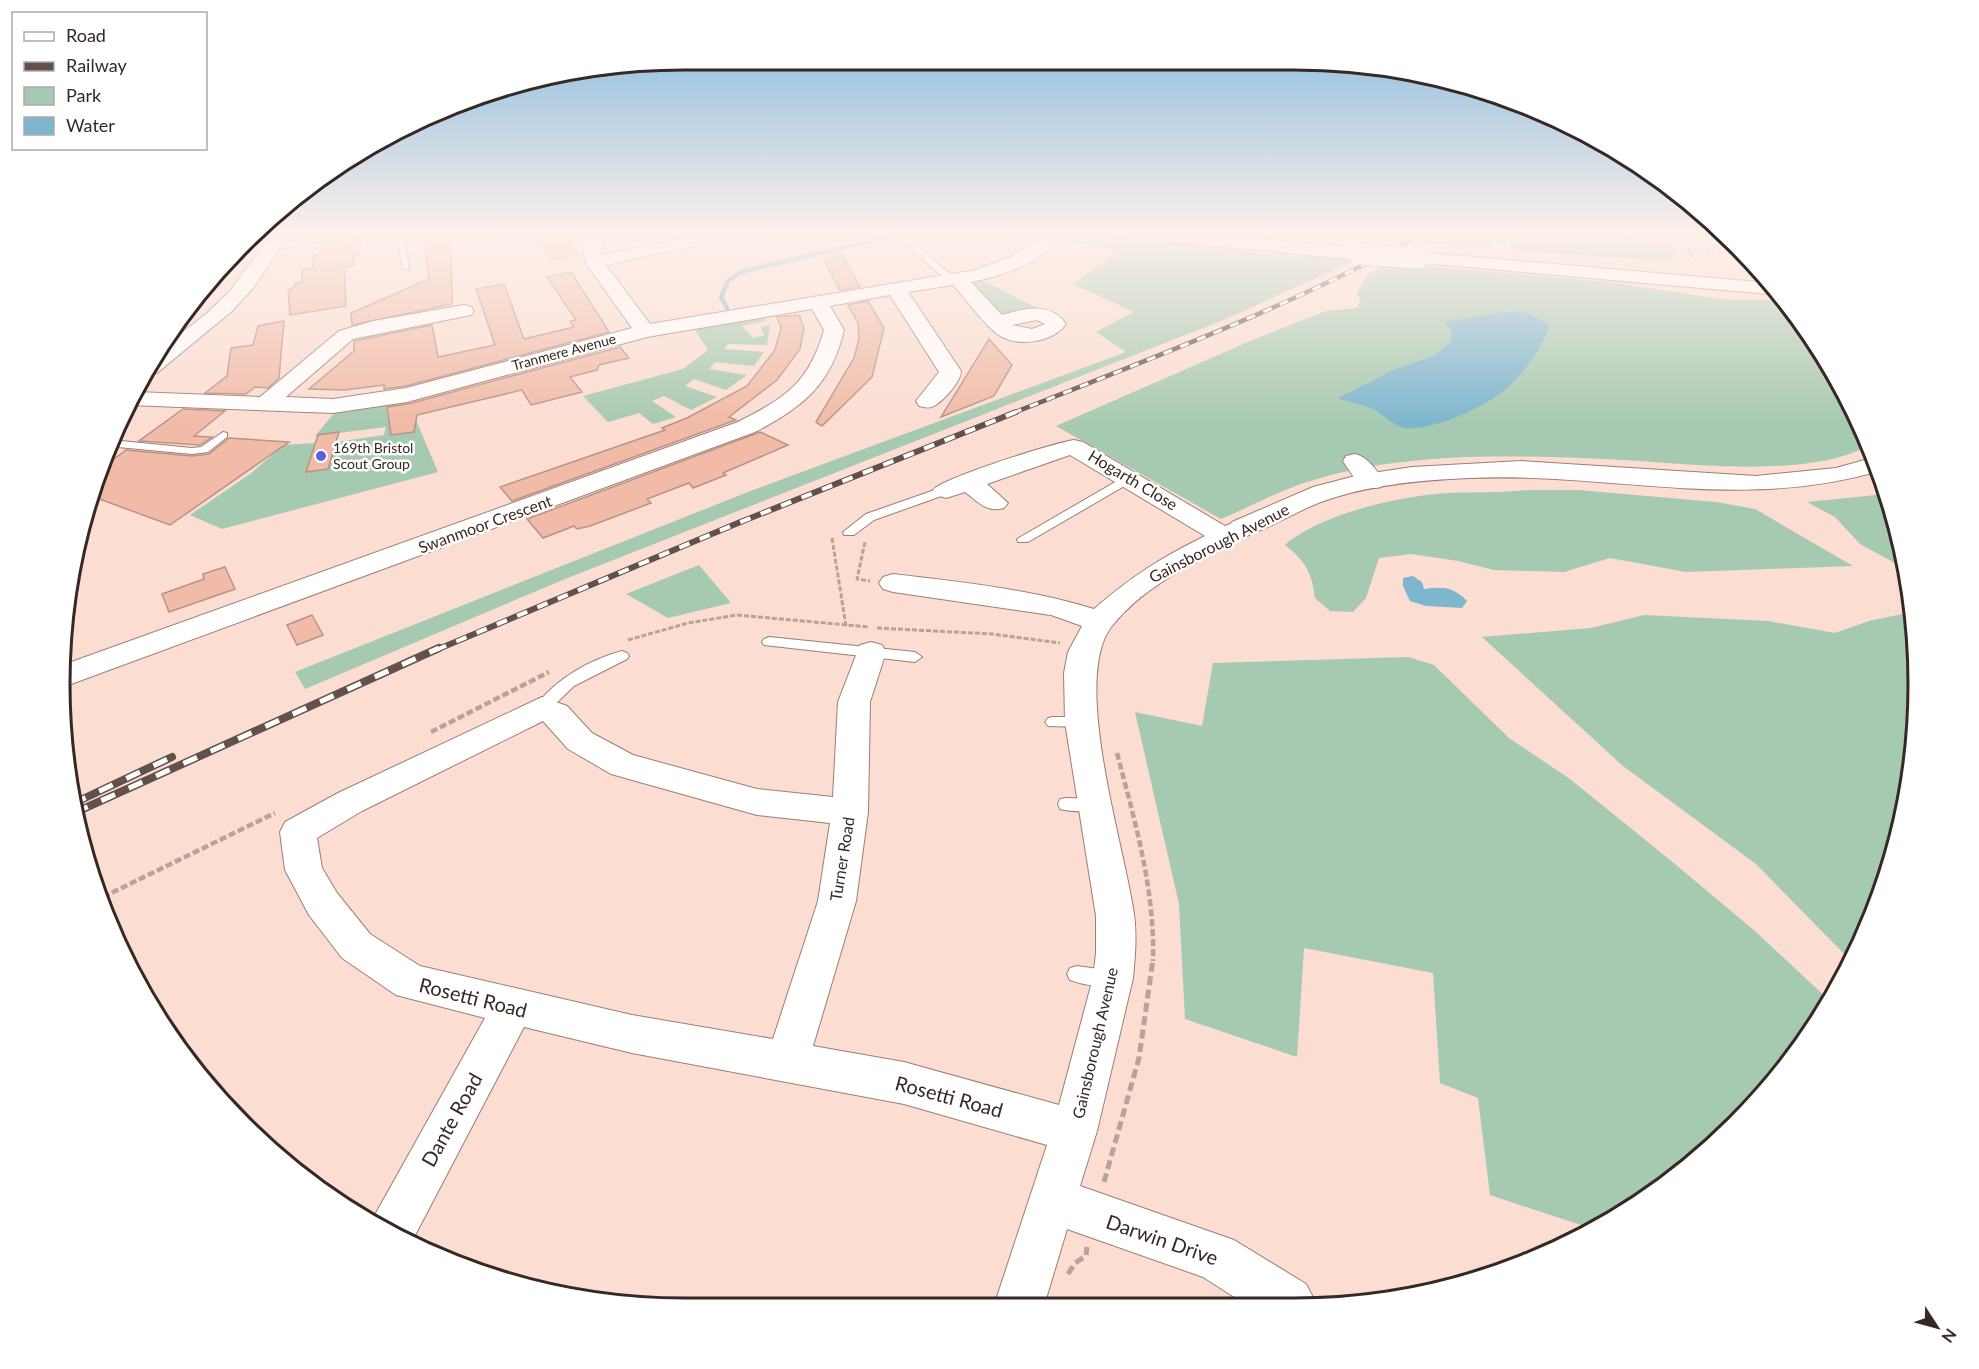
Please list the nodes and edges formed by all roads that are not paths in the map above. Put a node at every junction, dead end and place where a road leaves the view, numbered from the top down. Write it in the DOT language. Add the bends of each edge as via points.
graph roads {
  1 [pos="234,297"];
  2 [pos="620,297"];
  3 [pos="842,297"];
  4 [pos="901,297"];
  5 [pos="972,297"];
  6 [pos="818,301"];
  7 [pos="464,311"];
  8 [pos="998,323"];
  9 [pos="645,331"];
  10 [pos="167,355"];
  11 [pos="141,399"];
  12 [pos="927,401"];
  13 [pos="266,404"];
  14 [pos="223,435"];
  15 [pos="120,444"];
  16 [pos="1355,461"];
  17 [pos="1868,466"];
  18 [pos="1129,478"];
  19 [pos="1372,482"];
  20 [pos="957,486"];
  21 [pos="995,503"];
  22 [pos="849,532"];
  23 [pos="1233,533"];
  24 [pos="1023,539"];
  25 [pos="893,583"];
  26 [pos="1099,621"];
  27 [pos="769,642"];
  28 [pos="872,652"];
  29 [pos="622,656"];
  30 [pos="915,657"];
  31 [pos="70,674"];
  32 [pos="542,708"];
  33 [pos="850,812"];
  34 [pos="513,1008"];
  35 [pos="787,1062"];
  36 [pos="1074,1131"];
  37 [pos="1073,1208"];
  38 [pos="395,1225"];
  39 [pos="1024,1298"];
  40 [pos="1282,1298"];
  1 -- 10 [label="street" via="204,327"];
  2 -- 9 [label="street"];
  3 -- 6 [label="street, Tranmere Avenue"];
  4 -- 12 [label="street" via="950,372 950,377"];
  5 -- 8 [label="street"];
  6 -- 9 [label="street, Tranmere Avenue"];
  6 -- 31 [label="street, Swanmoor Crescent" via="834,330 827,358 807,387 761,420 689,450"];
  7 -- 13 [label="street" via="373,327 346,336"];
  9 -- 13 [label="street, Tranmere Avenue" via="407,395 331,409"];
  11 -- 13 [label="street, Tranmere Avenue"];
  14 -- 15 [label="lane" via="204,450 192,452"];
  16 -- 19 [label="street"];
  17 -- 19 [label="main road, Gainsborough Avenue" via="1837,474 1750,483 1514,469"];
  18 -- 20 [label="street, Hogarth Close" via="1074,447"];
  18 -- 23 [label="street, Hogarth Close"];
  18 -- 24 [label="lane"];
  19 -- 23 [label="main road, Gainsborough Avenue" via="1334,489"];
  20 -- 21 [label="street"];
  20 -- 22 [label="lane" via="870,517"];
  23 -- 26 [label="street, Gainsborough Avenue" via="1158,572"];
  25 -- 26 [label="street" via="1055,607"];
  26 -- 36 [label="street, Gainsborough Avenue" via="1083,652 1067,722 1081,804 1115,916 1116,953 1095,976"];
  27 -- 28 [label="lane"];
  28 -- 30 [label="lane"];
  28 -- 33 [label="street, Turner Road" via="854,702"];
  29 -- 32 [label="lane" via="578,674 550,696"];
  32 -- 33 [label="street" via="556,714 580,741 623,765 757,802"];
  32 -- 34 [label="street, Rosetti Road" via="350,802 298,832 304,870 323,904 357,946 410,982"];
  33 -- 35 [label="street, Turner Road" via="837,902"];
  34 -- 35 [label="street, Rosetti Road"];
  34 -- 38 [label="street, Dante Road"];
  35 -- 36 [label="street, Rosetti Road" via="904,1083"];
  36 -- 37 [label="street, Gainsborough Avenue"];
  37 -- 39 [label="street, Gainsborough Avenue"];
  37 -- 40 [label="street, Darwin Drive" via="1217,1257"];
}
